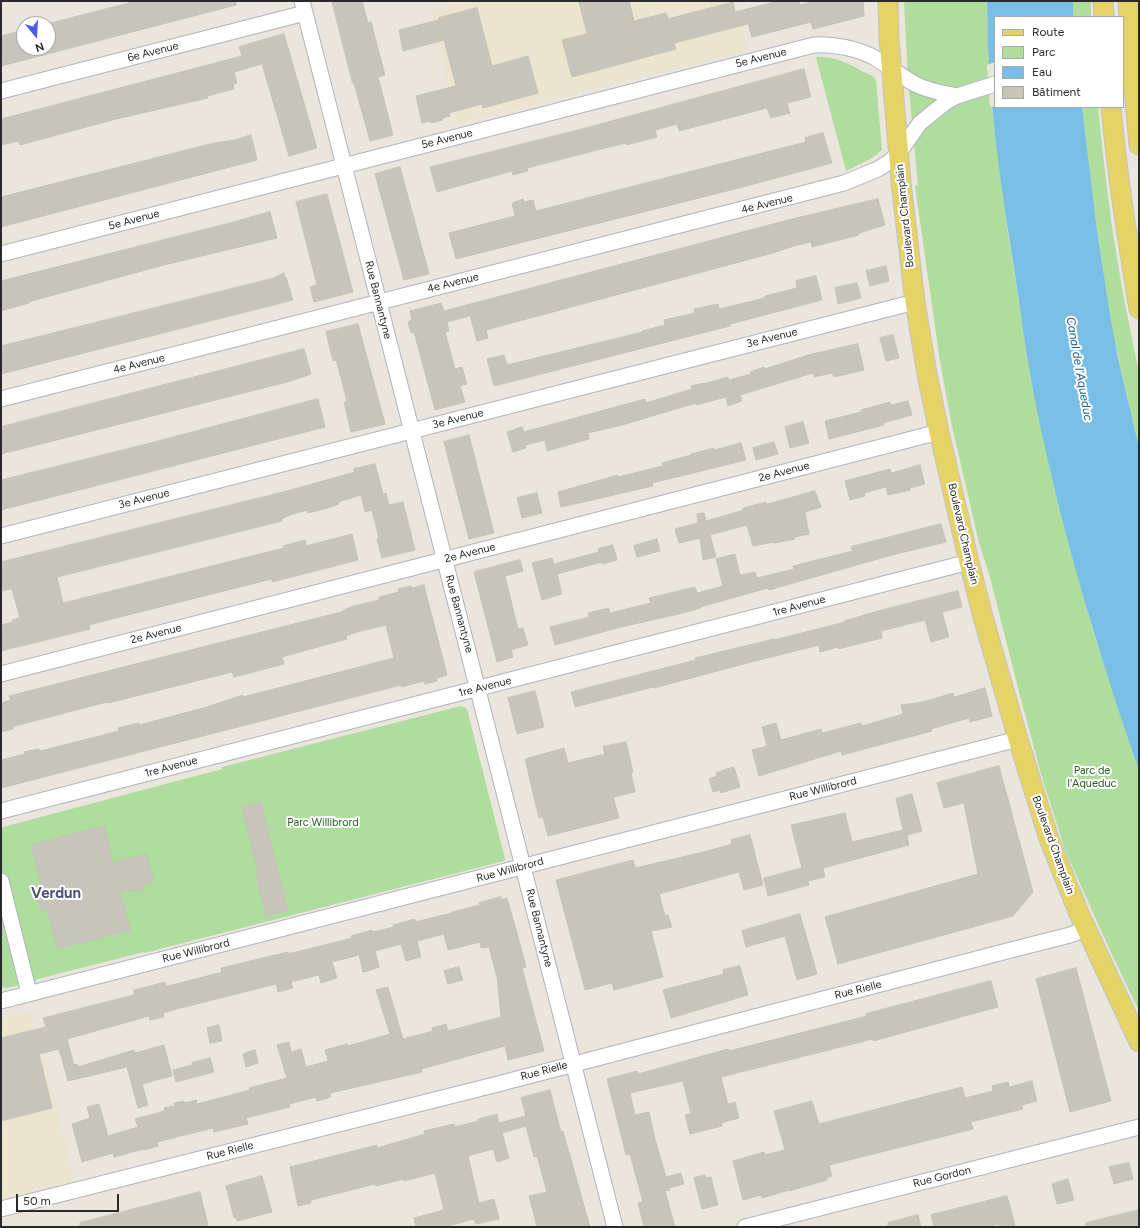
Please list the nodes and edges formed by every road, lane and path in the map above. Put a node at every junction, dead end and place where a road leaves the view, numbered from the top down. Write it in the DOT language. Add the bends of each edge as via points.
graph roads {
  1 [pos="888,1"];
  2 [pos="1103,1"];
  3 [pos="1128,1"];
  4 [pos="304,7"];
  5 [pos="1104,16"];
  6 [pos="1131,43"];
  7 [pos="891,68"];
  8 [pos="989,86"];
  9 [pos="1,91"];
  10 [pos="957,96"];
  11 [pos="1111,108"];
  12 [pos="1139,145"];
  13 [pos="898,154"];
  14 [pos="344,165"];
  15 [pos="1,254"];
  16 [pos="379,302"];
  17 [pos="915,302"];
  18 [pos="1139,309"];
  19 [pos="1,399"];
  20 [pos="412,430"];
  21 [pos="939,432"];
  22 [pos="1,536"];
  23 [pos="444,560"];
  24 [pos="969,562"];
  25 [pos="1,674"];
  26 [pos="478,689"];
  27 [pos="1018,739"];
  28 [pos="1,811"];
  29 [pos="524,867"];
  30 [pos="1,880"];
  31 [pos="1086,929"];
  32 [pos="29,993"];
  33 [pos="1,1001"];
  34 [pos="1139,1042"];
  35 [pos="573,1064"];
  36 [pos="1139,1127"];
  37 [pos="1,1210"];
  38 [pos="615,1227"];
  39 [pos="745,1227"];
  1 -- 7 [label="main road, Boulevard Champlain"];
  2 -- 5 [label="main road"];
  3 -- 6 [label="main road"];
  4 -- 9 [label="street, 6e Avenue"];
  4 -- 14 [label="street, Rue Bannantyne"];
  6 -- 12 [label="main road"];
  7 -- 10 [label="street, 5e Avenue" via="916,85"];
  7 -- 13 [label="main road, Boulevard Champlain"];
  7 -- 14 [label="street, 5e Avenue" via="856,50 814,45"];
  8 -- 10 [label="street"];
  10 -- 13 [label="street, 4e Avenue" via="920,123"];
  11 -- 18 [label="main road" via="1124,225"];
  13 -- 16 [label="street, 4e Avenue" via="878,168 821,190"];
  13 -- 17 [label="main road, Boulevard Champlain"];
  14 -- 15 [label="street, 5e Avenue"];
  14 -- 16 [label="street, Rue Bannantyne"];
  16 -- 19 [label="street, 4e Avenue"];
  16 -- 20 [label="street, Rue Bannantyne"];
  17 -- 20 [label="street, 3e Avenue"];
  17 -- 21 [label="main road, Boulevard Champlain"];
  20 -- 22 [label="street, 3e Avenue"];
  20 -- 23 [label="street, Rue Bannantyne"];
  21 -- 23 [label="street, 2e Avenue"];
  21 -- 24 [label="main road, Boulevard Champlain"];
  23 -- 25 [label="street, 2e Avenue"];
  23 -- 26 [label="street, Rue Bannantyne"];
  24 -- 26 [label="street, 1re Avenue"];
  24 -- 27 [label="main road, Boulevard Champlain"];
  26 -- 28 [label="street, 1re Avenue"];
  26 -- 29 [label="street, Rue Bannantyne"];
  27 -- 29 [label="street, Rue Willibrord"];
  27 -- 31 [label="main road, Boulevard Champlain" via="1054,853"];
  29 -- 32 [label="street, Rue Willibrord"];
  29 -- 35 [label="street, Rue Bannantyne"];
  30 -- 32 [label="street"];
  31 -- 34 [label="main road, Boulevard Champlain"];
  31 -- 35 [label="street, Rue Rielle"];
  32 -- 33 [label="street, Rue Willibrord"];
  35 -- 37 [label="street, Rue Rielle"];
  35 -- 38 [label="street, Rue Bannantyne"];
  36 -- 39 [label="street, Rue Gordon"];
}
